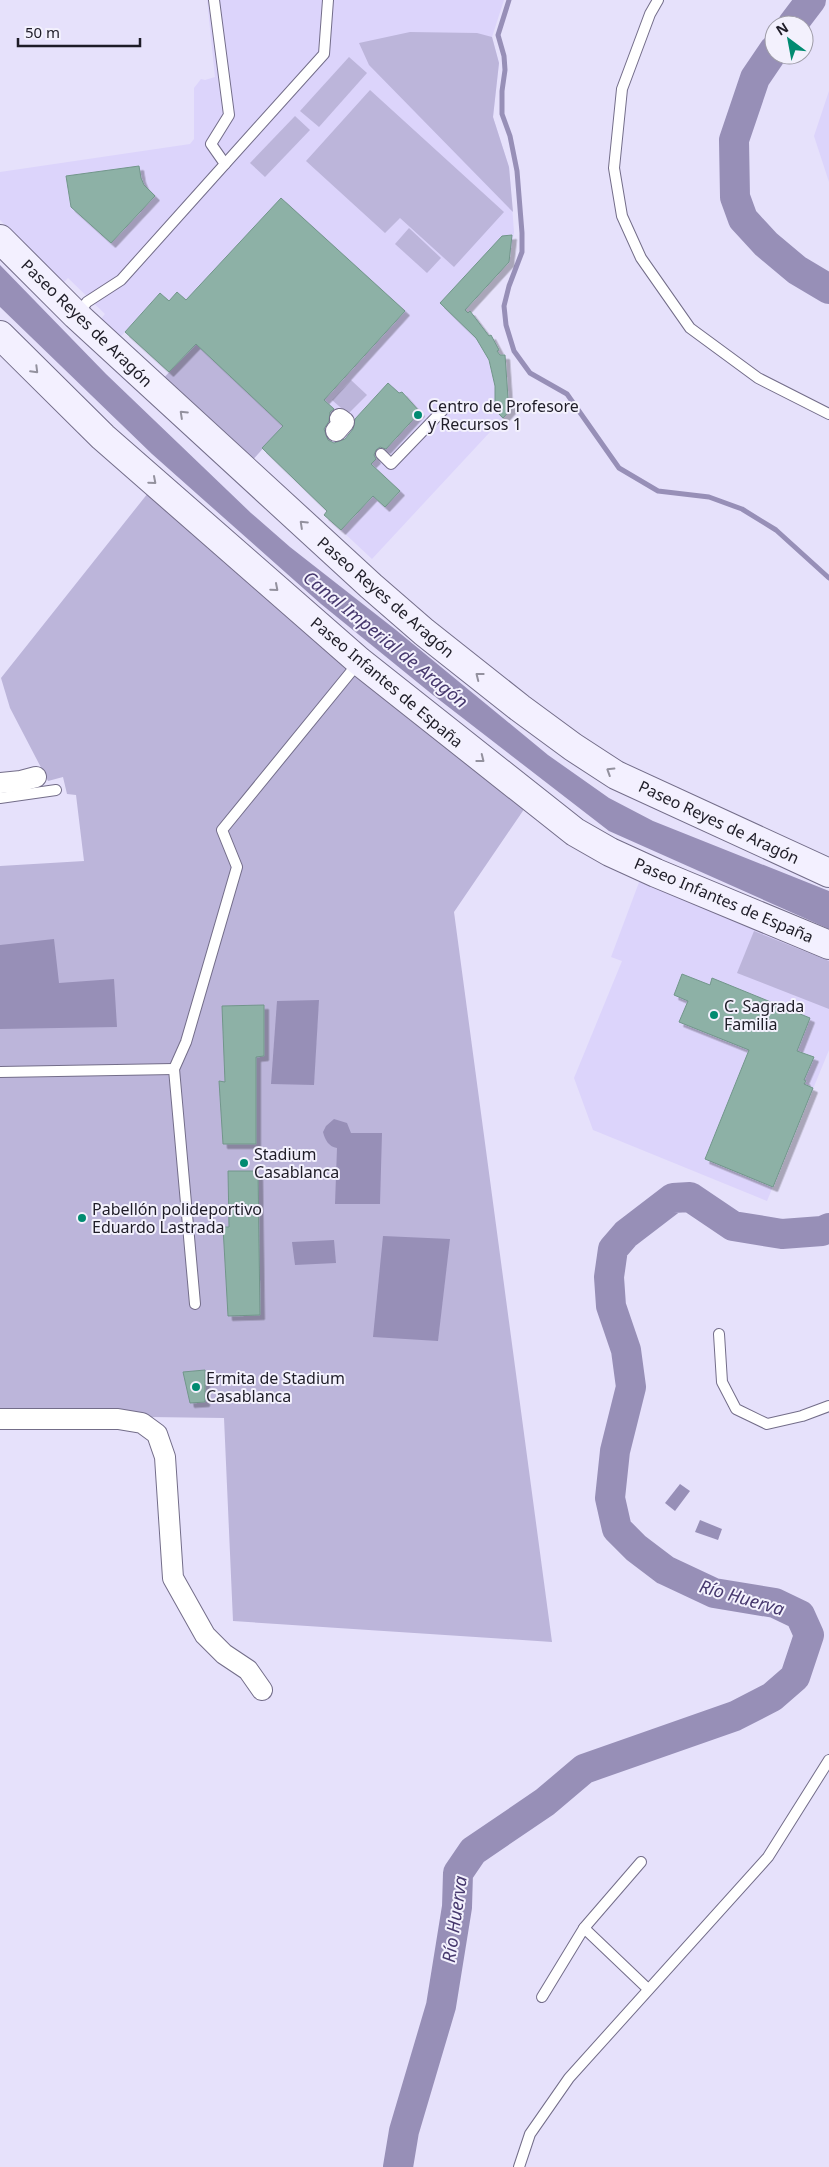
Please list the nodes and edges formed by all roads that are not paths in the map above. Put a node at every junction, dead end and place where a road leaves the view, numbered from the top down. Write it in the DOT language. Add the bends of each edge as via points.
graph roads {
  1 [pos="214,0"];
  2 [pos="328,0"];
  3 [pos="658,0"];
  4 [pos="225,164"];
  5 [pos="0,239"];
  6 [pos="76,316"];
  7 [pos="0,335"];
  8 [pos="443,410"];
  9 [pos="829,414"];
  10 [pos="380,454"];
  11 [pos="359,661"];
  12 [pos="36,777"];
  13 [pos="0,783"];
  14 [pos="56,790"];
  15 [pos="0,798"];
  16 [pos="829,873"];
  17 [pos="829,945"];
  18 [pos="174,1069"];
  19 [pos="0,1072"];
  20 [pos="196,1304"];
  21 [pos="719,1334"];
  22 [pos="829,1406"];
  23 [pos="0,1418"];
  24 [pos="262,1690"];
  25 [pos="829,1760"];
  26 [pos="641,1862"];
  27 [pos="584,1928"];
  28 [pos="648,1989"];
  29 [pos="542,1997"];
  30 [pos="519,2167"];
  1 -- 4 [label="lane" via="228,115 211,144"];
  2 -- 4 [label="lane" via="324,54"];
  3 -- 9 [label="lane" via="622,89 614,168 622,216 641,258 690,328 758,378"];
  4 -- 6 [label="lane" via="122,280 87,302"];
  5 -- 6 [label="street, Paseo Reyes de Aragón"];
  16 -- 6 [label="street, Paseo Reyes de Aragón, one-way" via="616,775 565,742 424,632 371,586"];
  7 -- 11 [label="street, Paseo Infantes de España, one-way" via="103,436"];
  8 -- 10 [label="lane" via="391,464"];
  11 -- 17 [label="street, Paseo Infantes de España, one-way" via="589,841 656,873"];
  11 -- 18 [label="lane" via="222,830 237,867 186,1042"];
  12 -- 13 [label="street"];
  14 -- 15 [label="lane"];
  18 -- 19 [label="lane"];
  18 -- 20 [label="lane"];
  21 -- 22 [label="lane" via="722,1382 736,1409 767,1424"];
  23 -- 24 [label="street" via="118,1419 142,1423 156,1434 165,1457 173,1578 205,1635 224,1654 248,1670"];
  25 -- 28 [label="lane" via="768,1857"];
  26 -- 27 [label="lane"];
  27 -- 28 [label="lane"];
  27 -- 29 [label="lane"];
  28 -- 30 [label="lane" via="569,2078 530,2134"];
}
